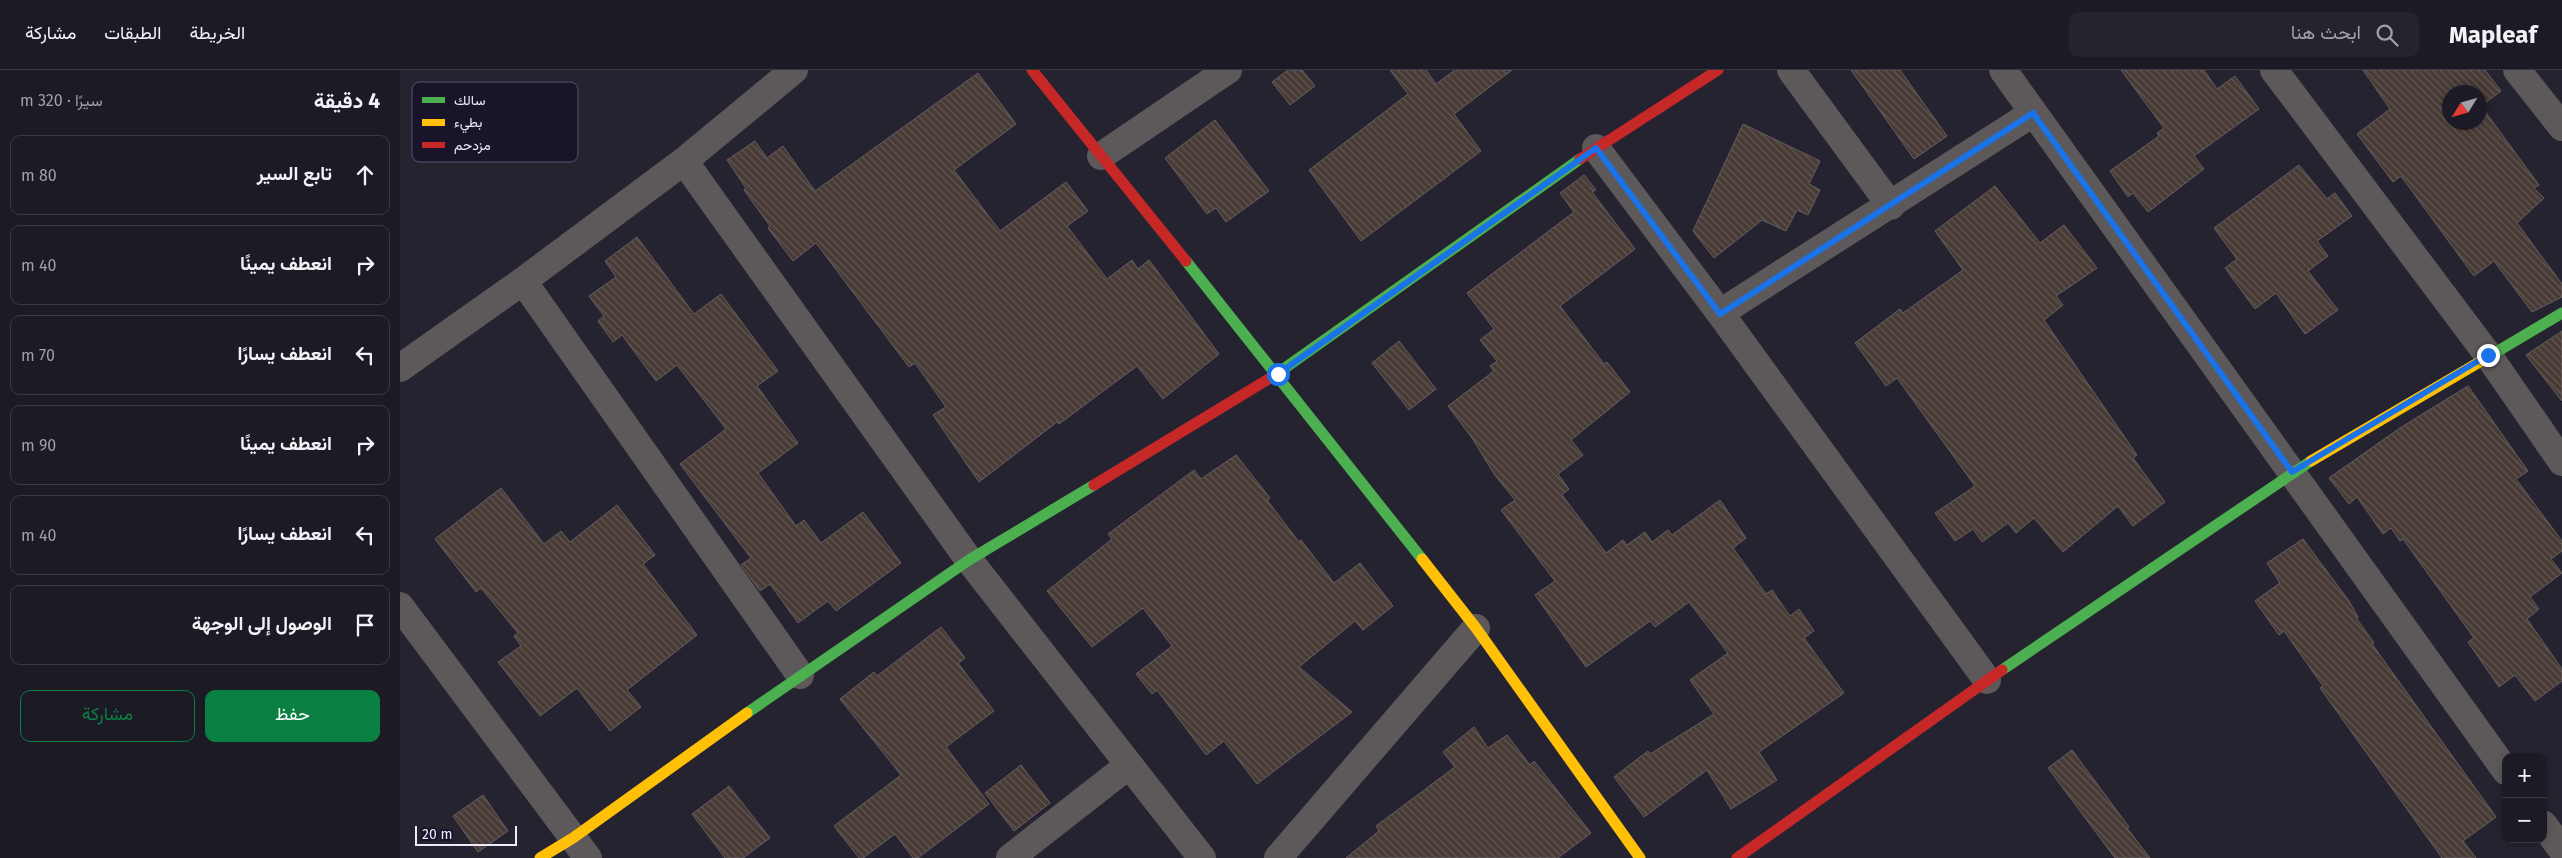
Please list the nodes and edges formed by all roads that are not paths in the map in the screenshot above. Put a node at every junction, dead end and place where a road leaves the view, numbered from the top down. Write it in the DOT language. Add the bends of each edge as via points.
graph roads {
  1 [pos="794,70"];
  2 [pos="1032,70"];
  3 [pos="1228,70"];
  4 [pos="1718,70"];
  5 [pos="1791,70"];
  6 [pos="2002,70"];
  7 [pos="2274,70"];
  8 [pos="2517,70"];
  9 [pos="2033,113"];
  10 [pos="2562,127"];
  11 [pos="1596,148"];
  12 [pos="1101,156"];
  13 [pos="684,161"];
  14 [pos="1891,206"];
  15 [pos="524,281"];
  16 [pos="2562,313"];
  17 [pos="1720,314"];
  18 [pos="2488,355"];
  19 [pos="400,368"];
  20 [pos="1278,374"];
  21 [pos="2562,462"];
  22 [pos="2292,472"];
  23 [pos="969,560"];
  24 [pos="400,606"];
  25 [pos="1476,628"];
  26 [pos="800,675"];
  27 [pos="1987,680"];
  28 [pos="1129,765"];
  29 [pos="2502,765"];
  30 [pos="2547,829"];
  31 [pos="580,848"];
  32 [pos="2562,850"];
  33 [pos="540,858"];
  34 [pos="1010,858"];
  35 [pos="1202,858"];
  36 [pos="1278,858"];
  37 [pos="1640,858"];
  38 [pos="1737,858"];
  1 -- 13 [label="street"];
  2 -- 12 [label="street"];
  3 -- 12 [label="street"];
  4 -- 11 [label="street"];
  5 -- 14 [label="street"];
  6 -- 9 [label="street"];
  7 -- 18 [label="street"];
  8 -- 10 [label="street"];
  9 -- 14 [label="street"];
  9 -- 22 [label="street"];
  11 -- 17 [label="street"];
  11 -- 20 [label="street"];
  12 -- 20 [label="street"];
  13 -- 15 [label="street"];
  13 -- 23 [label="street"];
  14 -- 17 [label="street"];
  15 -- 19 [label="street"];
  15 -- 26 [label="street"];
  16 -- 18 [label="street"];
  17 -- 27 [label="street"];
  18 -- 21 [label="street"];
  18 -- 22 [label="street"];
  20 -- 23 [label="street"];
  20 -- 25 [label="street"];
  22 -- 27 [label="street"];
  22 -- 29 [label="street"];
  23 -- 26 [label="street"];
  23 -- 28 [label="street"];
  24 -- 31 [label="street"];
  25 -- 36 [label="street"];
  25 -- 37 [label="street"];
  26 -- 31 [label="street"];
  27 -- 38 [label="street"];
  28 -- 34 [label="street"];
  28 -- 35 [label="street"];
  30 -- 32 [label="street"];
  31 -- 33 [label="street"];
}
